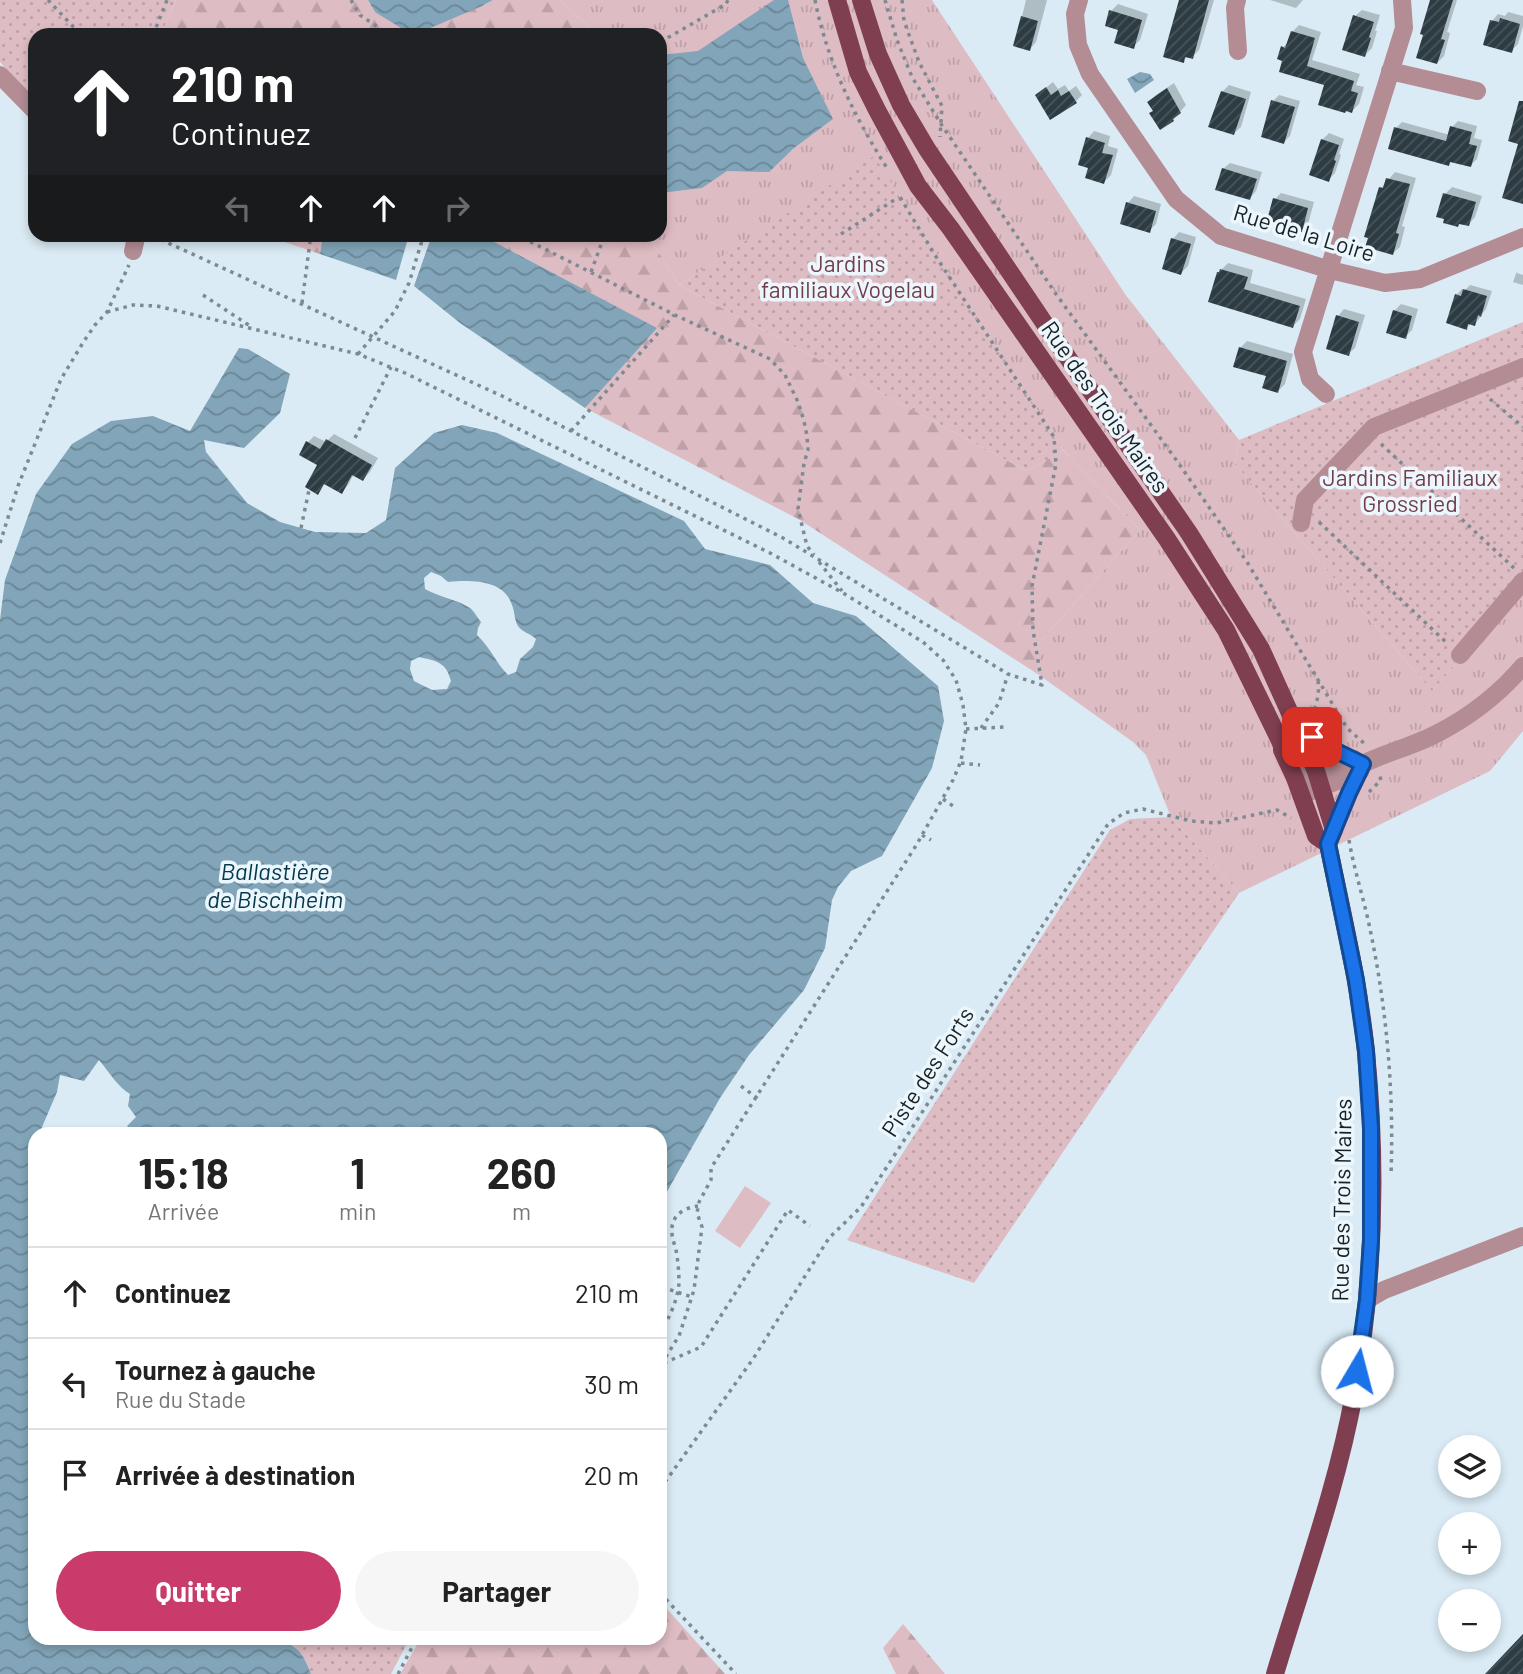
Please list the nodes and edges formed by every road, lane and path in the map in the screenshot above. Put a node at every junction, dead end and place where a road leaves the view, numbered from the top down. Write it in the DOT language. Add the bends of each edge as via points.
graph roads {
  1 [pos="48,0"];
  2 [pos="167,0"];
  3 [pos="351,0"];
  4 [pos="727,0"];
  5 [pos="837,0"];
  6 [pos="860,0"];
  7 [pos="886,0"];
  8 [pos="902,0"];
  9 [pos="1079,0"];
  10 [pos="1237,0"];
  11 [pos="1402,0"];
  12 [pos="74,28"];
  13 [pos="156,28"];
  14 [pos="379,28"];
  15 [pos="667,37"];
  16 [pos="1238,51"];
  17 [pos="1390,71"];
  18 [pos="0,75"];
  19 [pos="1477,91"];
  20 [pos="28,104"];
  21 [pos="941,124"];
  22 [pos="940,141"];
  23 [pos="841,234"];
  24 [pos="1523,237"];
  25 [pos="168,242"];
  26 [pos="310,242"];
  27 [pos="422,242"];
  28 [pos="531,242"];
  29 [pos="603,242"];
  30 [pos="135,243"];
  31 [pos="1330,270"];
  32 [pos="591,272"];
  33 [pos="202,295"];
  34 [pos="302,303"];
  35 [pos="107,312"];
  36 [pos="675,315"];
  37 [pos="254,329"];
  38 [pos="373,336"];
  39 [pos="358,354"];
  40 [pos="391,367"];
  41 [pos="1523,367"];
  42 [pos="1482,383"];
  43 [pos="1326,394"];
  44 [pos="1523,427"];
  45 [pos="571,431"];
  46 [pos="1369,433"];
  47 [pos="355,438"];
  48 [pos="309,490"];
  49 [pos="1303,515"];
  50 [pos="302,528"];
  51 [pos="0,544"];
  52 [pos="816,558"];
  53 [pos="1523,579"];
  54 [pos="843,593"];
  55 [pos="1460,656"];
  56 [pos="1523,666"];
  57 [pos="1009,674"];
  58 [pos="1318,679"];
  59 [pos="1304,725"];
  60 [pos="1005,727"];
  61 [pos="981,728"];
  62 [pos="966,729"];
  63 [pos="1369,746"];
  64 [pos="960,763"];
  65 [pos="980,765"];
  66 [pos="1359,765"];
  67 [pos="1319,779"];
  68 [pos="1298,787"];
  69 [pos="942,799"];
  70 [pos="953,806"];
  71 [pos="1291,818"];
  72 [pos="922,835"];
  73 [pos="1331,837"];
  74 [pos="931,840"];
  75 [pos="898,874"];
  76 [pos="906,878"];
  77 [pos="874,911"];
  78 [pos="881,916"];
  79 [pos="851,948"];
  80 [pos="857,953"];
  81 [pos="828,984"];
  82 [pos="834,989"];
  83 [pos="805,1020"];
  84 [pos="810,1024"];
  85 [pos="740,1086"];
  86 [pos="758,1099"];
  87 [pos="698,1206"];
  88 [pos="810,1226"];
  89 [pos="1523,1236"];
  90 [pos="667,1289"];
  91 [pos="677,1292"];
  92 [pos="692,1297"];
  93 [pos="1367,1300"];
  94 [pos="667,1319"];
  95 [pos="667,1355"];
  96 [pos="667,1362"];
  97 [pos="667,1479"];
  98 [pos="667,1600"];
  99 [pos="412,1645"];
  100 [pos="398,1674"];
  101 [pos="736,1674"];
  102 [pos="1275,1674"];
  1 -- 12 [label="path"];
  2 -- 13 [label="path"];
  3 -- 14 [label="path" via="360,15"];
  4 -- 15 [label="path"];
  5 -- 68 [label="main road, Rue des Trois Maires" via="859,72 916,183 1159,527 1226,630"];
  6 -- 59 [label="main road, Rue des Trois Maires" via="878,54 927,149 1189,533"];
  7 -- 21 [label="path" via="912,77"];
  8 -- 21 [label="path" via="915,52 942,106"];
  9 -- 31 [label="street, Rue de la Loire" via="1075,14 1078,45 1090,74 1176,199 1221,236"];
  10 -- 16 [label="street"];
  11 -- 17 [label="street" via="1404,28"];
  17 -- 19 [label="street"];
  17 -- 31 [label="street"];
  18 -- 20 [label="street"];
  21 -- 22 [label="path"];
  21 -- 58 [label="path" via="1247,562"];
  23 -- 57 [label="path" via="902,196 933,252 1054,437 1056,464 1032,586 1033,631 1042,685"];
  24 -- 31 [label="street, Rue de la Loire" via="1420,279 1385,283"];
  25 -- 34 [label="path"];
  26 -- 34 [label="path"];
  27 -- 38 [label="path" via="395,311"];
  28 -- 32 [label="path"];
  29 -- 32 [label="path"];
  30 -- 35 [label="path"];
  31 -- 43 [label="street" via="1303,352 1310,379"];
  32 -- 36 [label="path"];
  33 -- 37 [label="path"];
  34 -- 38 [label="path"];
  35 -- 37 [label="path" via="133,305 157,306"];
  35 -- 51 [label="path" via="61,379"];
  36 -- 45 [label="path"];
  36 -- 52 [label="path" via="769,359 785,375 807,436 798,509 807,546"];
  37 -- 39 [label="path"];
  38 -- 39 [label="path"];
  38 -- 45 [label="path"];
  39 -- 40 [label="path"];
  40 -- 47 [label="path"];
  40 -- 54 [label="path"];
  41 -- 42 [label="street"];
  42 -- 44 [label="path" via="1491,399"];
  42 -- 46 [label="street"];
  45 -- 52 [label="path"];
  46 -- 49 [label="street" via="1305,500"];
  46 -- 53 [label="path"];
  48 -- 50 [label="path"];
  49 -- 55 [label="path"];
  52 -- 54 [label="path"];
  52 -- 57 [label="path"];
  53 -- 55 [label="street"];
  54 -- 62 [label="path" via="923,642 943,660 956,680"];
  56 -- 66 [label="street" via="1479,707 1438,733"];
  57 -- 61 [label="path" via="999,703"];
  58 -- 59 [label="path" via="1317,705"];
  58 -- 63 [label="path" via="1347,728"];
  59 -- 66 [label="street" via="1328,747"];
  59 -- 67 [label="main road, Rue des Trois Maires"];
  60 -- 61 [label="path"];
  61 -- 62 [label="path"];
  62 -- 64 [label="path"];
  64 -- 65 [label="path"];
  64 -- 69 [label="path"];
  66 -- 67 [label="street"];
  66 -- 73 [label="street"];
  67 -- 68 [label="street"];
  67 -- 73 [label="main road, Rue des Trois Maires"];
  68 -- 73 [label="main road, Rue des Trois Maires" via="1316,836"];
  69 -- 70 [label="path"];
  69 -- 72 [label="path"];
  71 -- 97 [label="path, Piste des Forts" via="1277,810 1216,823 1143,809 1124,813 1108,824 861,1208 829,1238 753,1359"];
  72 -- 74 [label="path"];
  72 -- 75 [label="path"];
  73 -- 93 [label="main road, Rue des Trois Maires" via="1366,1051 1371,1129"];
  75 -- 76 [label="path"];
  75 -- 77 [label="path"];
  77 -- 78 [label="path"];
  77 -- 79 [label="path"];
  79 -- 80 [label="path"];
  79 -- 81 [label="path"];
  81 -- 82 [label="path"];
  81 -- 83 [label="path"];
  83 -- 84 [label="path"];
  83 -- 86 [label="path"];
  85 -- 86 [label="path"];
  86 -- 87 [label="path" via="711,1168 711,1180"];
  87 -- 91 [label="path" via="678,1213 671,1233 679,1268"];
  87 -- 92 [label="path" via="702,1227"];
  88 -- 96 [label="path" via="788,1210 701,1347"];
  89 -- 93 [label="street"];
  90 -- 91 [label="path"];
  91 -- 92 [label="path"];
  91 -- 94 [label="path"];
  92 -- 95 [label="path"];
  93 -- 102 [label="main road, Rue des Trois Maires" via="1340,1457"];
  98 -- 101 [label="path"];
  99 -- 100 [label="path"];
}
